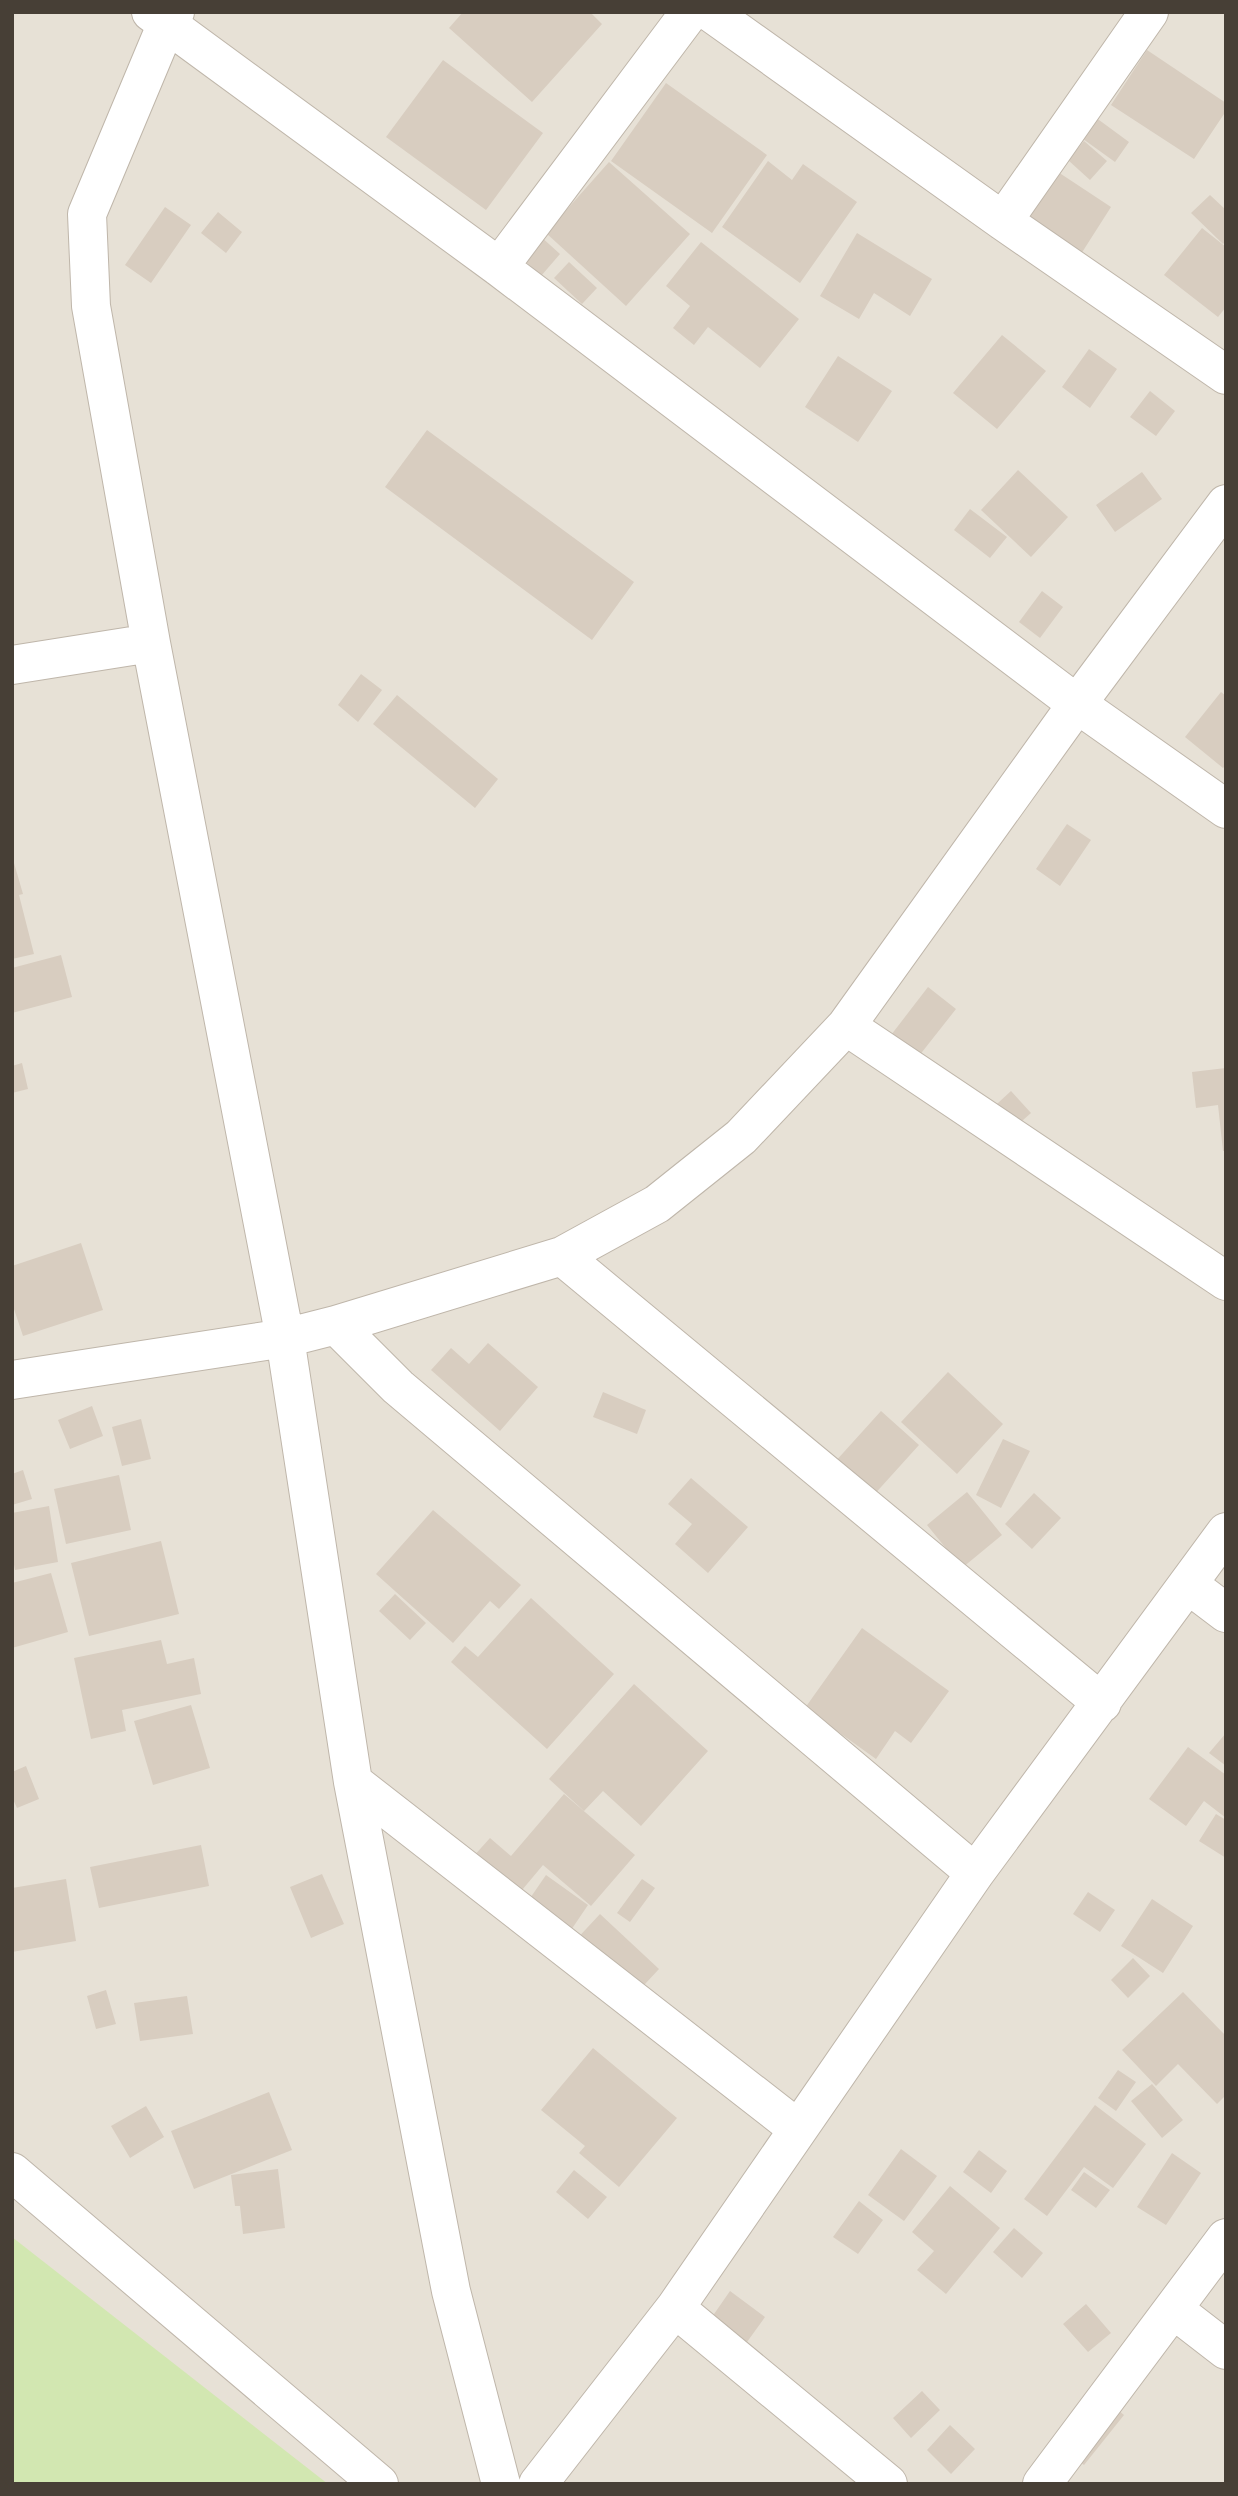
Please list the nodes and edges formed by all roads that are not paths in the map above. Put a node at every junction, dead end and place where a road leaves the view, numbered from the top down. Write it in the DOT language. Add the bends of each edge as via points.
graph roads {
  1 [pos="690,12"];
  2 [pos="710,12"];
  3 [pos="1149,12"];
  4 [pos="164,16"];
  5 [pos="1003,221"];
  6 [pos="499,267"];
  7 [pos="1226,375"];
  8 [pos="1226,504"];
  9 [pos="151,643"];
  10 [pos="12,665"];
  11 [pos="1077,704"];
  12 [pos="1226,808"];
  13 [pos="846,1026"];
  14 [pos="562,1256"];
  15 [pos="1226,1281"];
  16 [pos="336,1325"];
  17 [pos="285,1339"];
  18 [pos="12,1380"];
  19 [pos="1226,1532"];
  20 [pos="1189,1585"];
  21 [pos="1226,1613"];
  22 [pos="1102,1703"];
  23 [pos="353,1782"];
  24 [pos="975,1873"];
  25 [pos="798,2129"];
  26 [pos="12,2172"];
  27 [pos="1226,2238"];
  28 [pos="676,2308"];
  29 [pos="1173,2309"];
  30 [pos="1226,2350"];
  31 [pos="379,2484"];
  32 [pos="500,2484"];
  33 [pos="538,2484"];
  34 [pos="888,2484"];
  35 [pos="1042,2484"];
  1 -- 6 [label="street"];
  2 -- 5 [label="street"];
  3 -- 5 [label="street"];
  4 -- 6 [label="street"];
  4 -- 9 [label="street" via="87,215 90,306"];
  5 -- 7 [label="street"];
  6 -- 11 [label="street"];
  8 -- 11 [label="street"];
  9 -- 10 [label="street"];
  9 -- 17 [label="street"];
  11 -- 12 [label="street"];
  11 -- 13 [label="street"];
  13 -- 14 [label="street" via="741,1137 657,1204"];
  13 -- 15 [label="street"];
  14 -- 16 [label="street"];
  14 -- 22 [label="street"];
  16 -- 17 [label="street"];
  16 -- 24 [label="street" via="398,1387"];
  17 -- 18 [label="street"];
  17 -- 23 [label="street"];
  19 -- 20 [label="street"];
  20 -- 21 [label="street"];
  20 -- 22 [label="street"];
  22 -- 24 [label="street"];
  23 -- 25 [label="street"];
  23 -- 32 [label="street" via="451,2291"];
  24 -- 25 [label="street"];
  25 -- 28 [label="street"];
  26 -- 31 [label="street"];
  27 -- 29 [label="street"];
  28 -- 33 [label="street"];
  28 -- 34 [label="street"];
  29 -- 30 [label="street"];
  29 -- 35 [label="street"];
}
